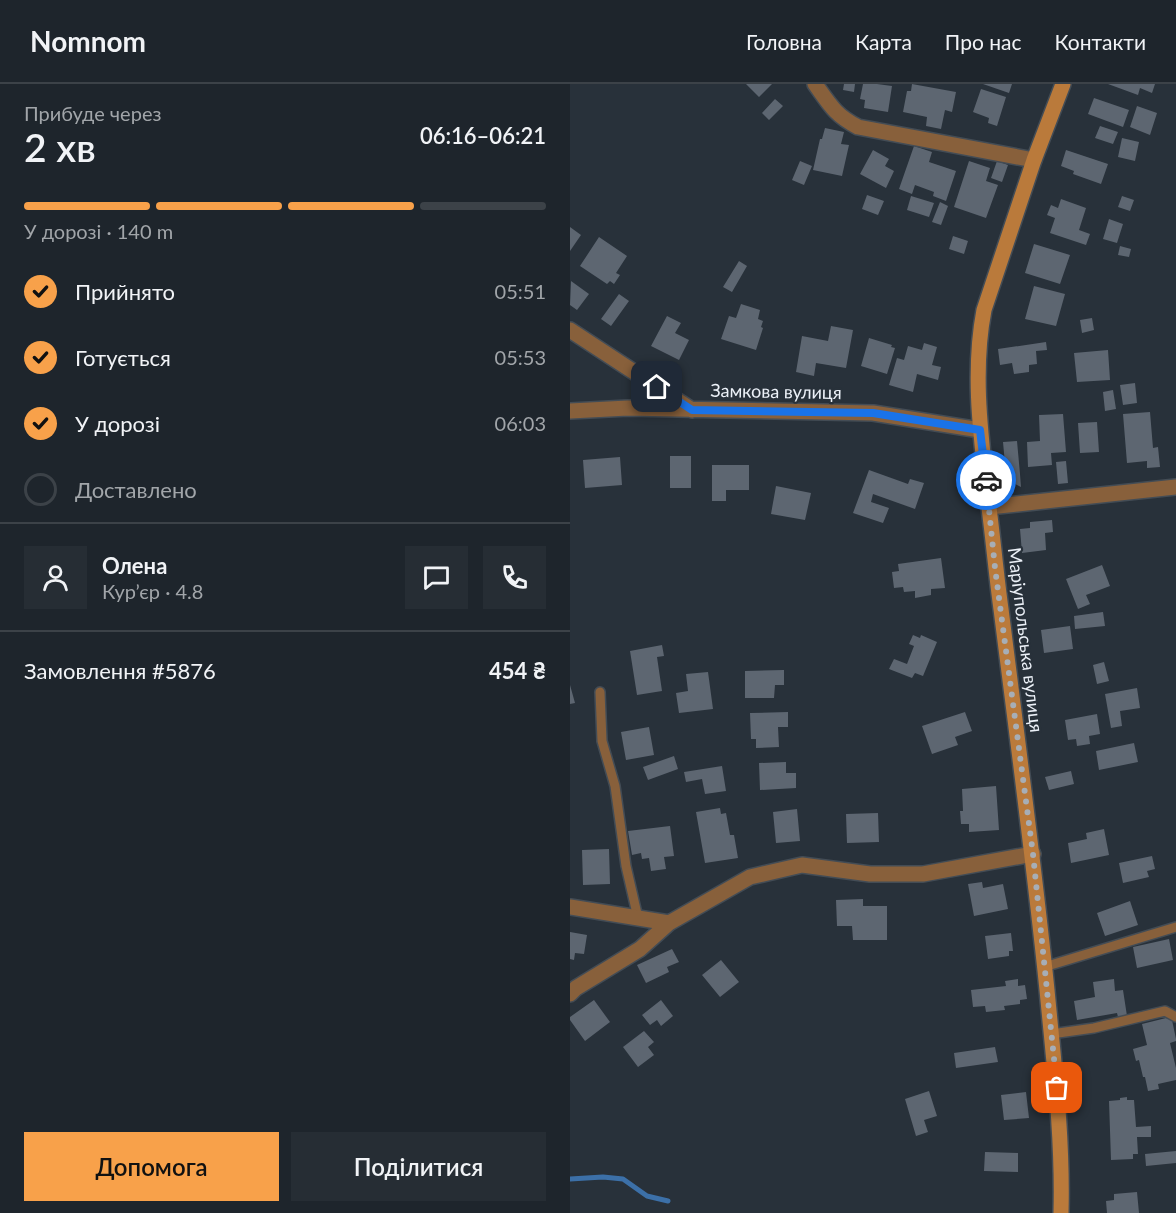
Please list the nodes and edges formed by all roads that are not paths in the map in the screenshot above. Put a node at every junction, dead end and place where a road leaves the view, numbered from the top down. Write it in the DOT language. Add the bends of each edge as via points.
graph roads {
  1 [pos="815,84"];
  2 [pos="1062,84"];
  3 [pos="1034,160"];
  4 [pos="570,330"];
  5 [pos="692,410"];
  6 [pos="570,411"];
  7 [pos="980,430"];
  8 [pos="1176,487"];
  9 [pos="989,507"];
  10 [pos="600,692"];
  11 [pos="1033,854"];
  12 [pos="570,906"];
  13 [pos="638,918"];
  14 [pos="669,923"];
  15 [pos="1176,927"];
  16 [pos="1044,967"];
  17 [pos="570,994"];
  18 [pos="1176,1017"];
  19 [pos="1051,1034"];
  20 [pos="1060,1213"];
  1 -- 3 [label="street" via="834,111 858,127"];
  2 -- 3 [label="main road, Маріупольська вулиця"];
  3 -- 7 [label="main road, Маріупольська вулиця" via="984,310 978,361"];
  4 -- 5 [label="street"];
  5 -- 6 [label="street, Замкова вулиця"];
  5 -- 7 [label="street, Замкова вулиця" via="873,413"];
  7 -- 9 [label="main road, Маріупольська вулиця"];
  8 -- 9 [label="street"];
  9 -- 11 [label="main road, Маріупольська вулиця"];
  10 -- 13 [label="lane" via="602,741 615,786"];
  11 -- 14 [label="street" via="922,874 870,874 802,865 750,877"];
  11 -- 16 [label="main road, Маріупольська вулиця"];
  12 -- 13 [label="street"];
  13 -- 14 [label="street"];
  14 -- 17 [label="street" via="640,949"];
  15 -- 16 [label="lane"];
  16 -- 19 [label="main road, Маріупольська вулиця"];
  18 -- 19 [label="lane" via="1165,1011"];
  19 -- 20 [label="main road, Маріупольська вулиця" via="1062,1173"];
}
